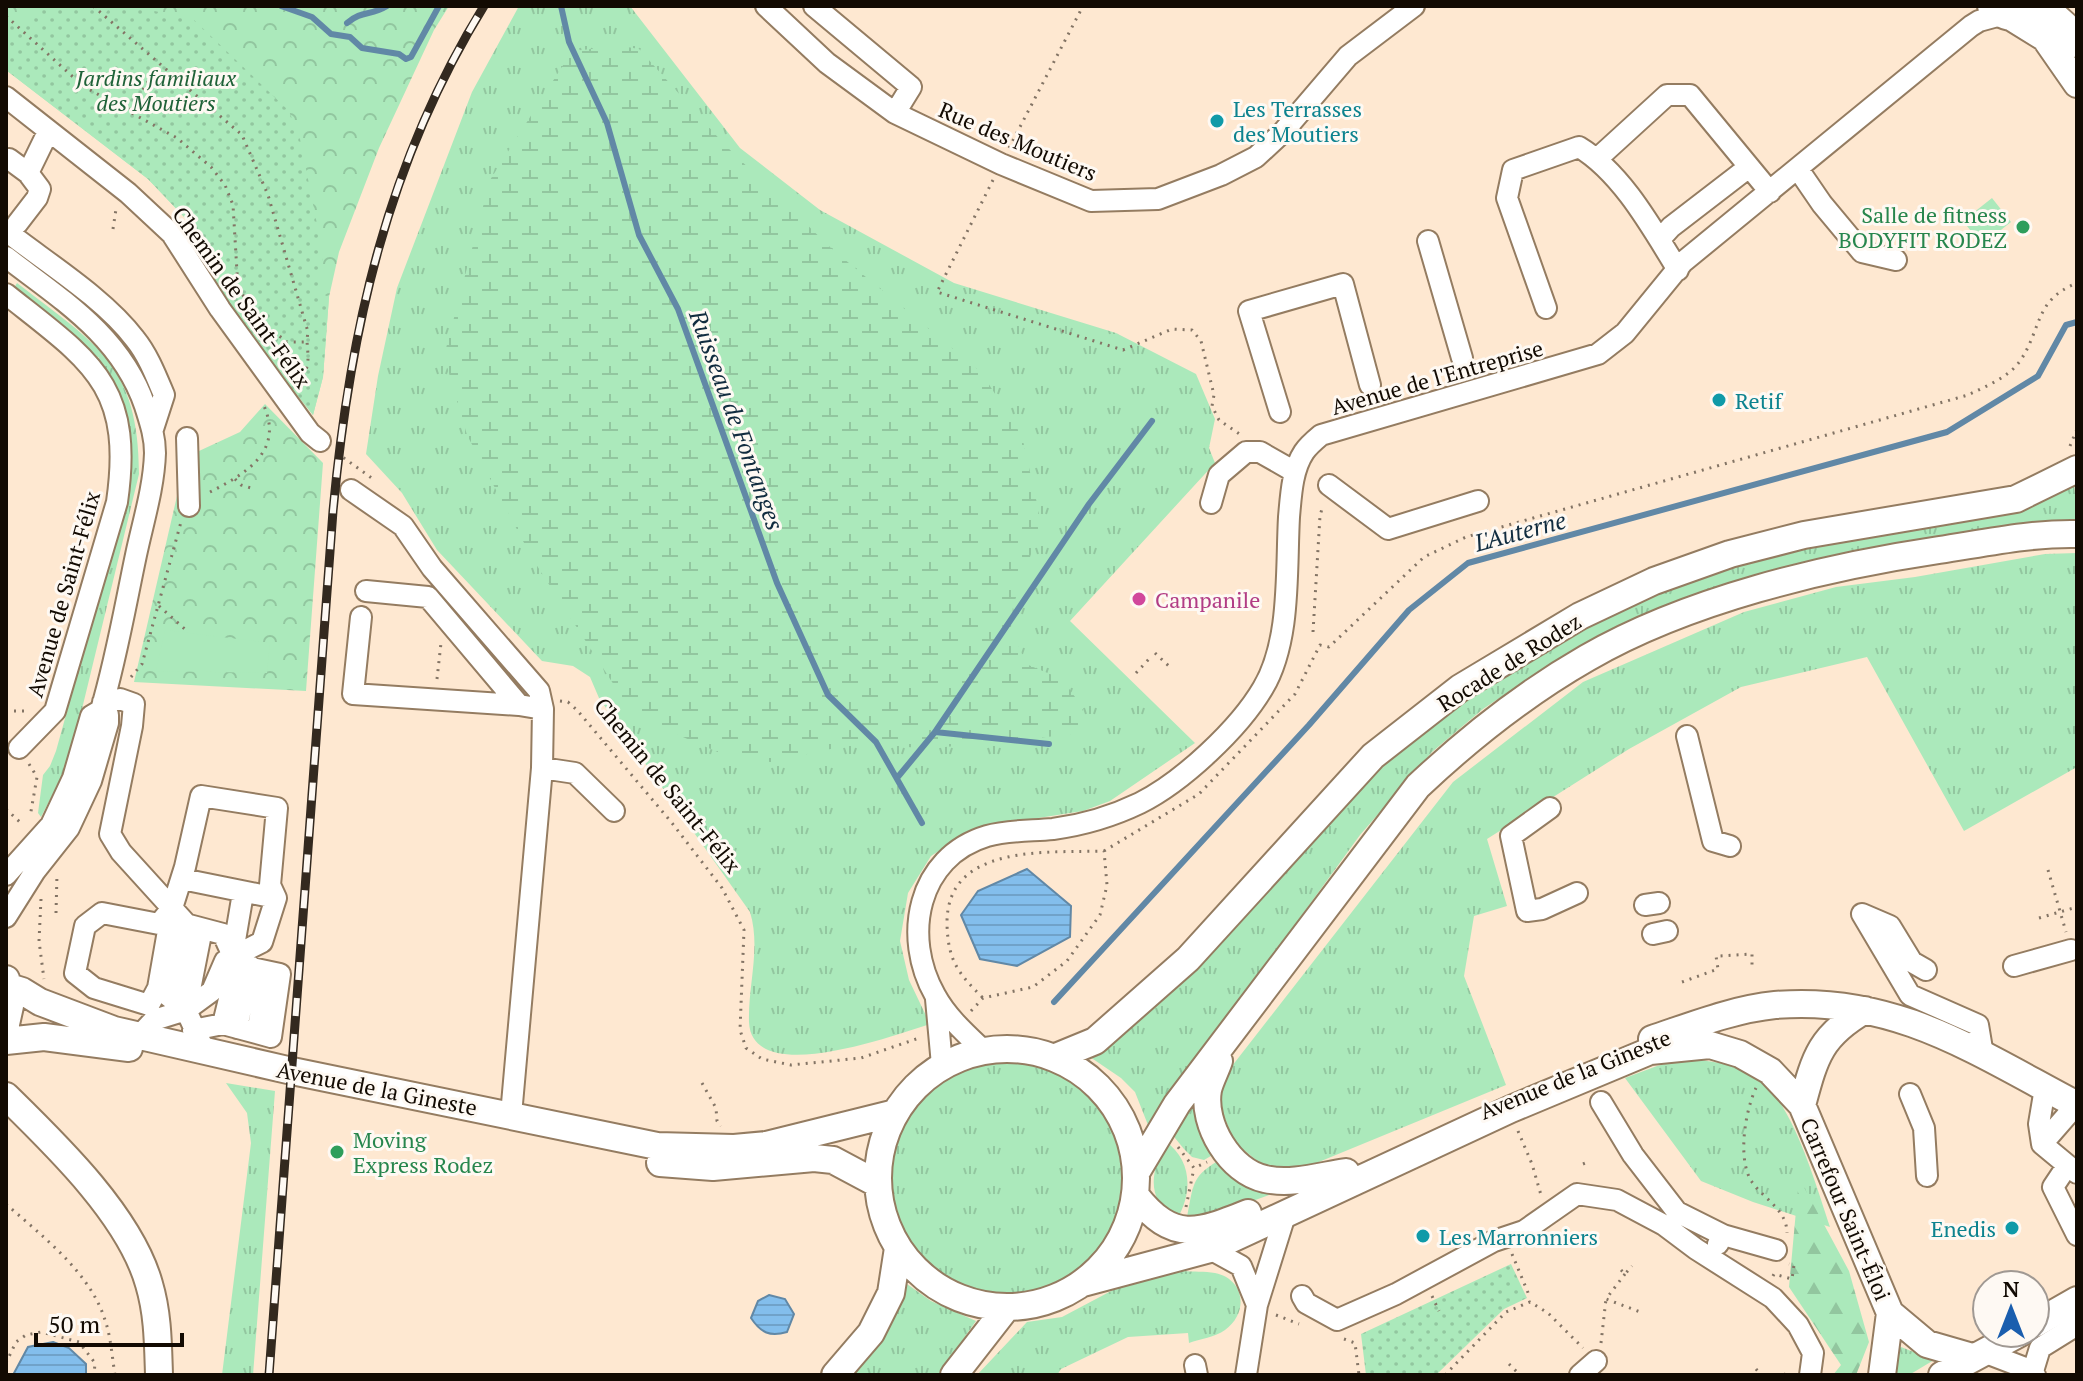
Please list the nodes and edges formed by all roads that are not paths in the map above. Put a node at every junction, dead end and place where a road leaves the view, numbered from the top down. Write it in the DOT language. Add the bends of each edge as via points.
graph roads {
  1 [pos="766,6"];
  2 [pos="814,6"];
  3 [pos="1414,6"];
  4 [pos="2042,6"];
  5 [pos="1994,13"];
  6 [pos="2077,44"];
  7 [pos="2077,84"];
  8 [pos="6,97"];
  9 [pos="895,113"];
  10 [pos="48,132"];
  11 [pos="1598,158"];
  12 [pos="9,159"];
  13 [pos="1749,167"];
  14 [pos="1798,169"];
  15 [pos="28,173"];
  16 [pos="1770,192"];
  17 [pos="11,228"];
  18 [pos="1661,238"];
  19 [pos="1428,241"];
  20 [pos="6,257"];
  21 [pos="1896,260"];
  22 [pos="1678,270"];
  23 [pos="6,294"];
  24 [pos="1546,308"];
  25 [pos="1462,358"];
  26 [pos="1370,385"];
  27 [pos="1280,412"];
  28 [pos="153,429"];
  29 [pos="187,438"];
  30 [pos="320,441"];
  31 [pos="2077,469"];
  32 [pos="1295,472"];
  33 [pos="1329,485"];
  34 [pos="351,490"];
  35 [pos="1478,501"];
  36 [pos="1211,503"];
  37 [pos="189,506"];
  38 [pos="2077,534"];
  39 [pos="366,591"];
  40 [pos="361,617"];
  41 [pos="542,704"];
  42 [pos="519,705"];
  43 [pos="102,706"];
  44 [pos="1687,736"];
  45 [pos="19,748"];
  46 [pos="542,768"];
  47 [pos="1550,808"];
  48 [pos="614,811"];
  49 [pos="1730,846"];
  50 [pos="6,875"];
  51 [pos="182,879"];
  52 [pos="243,893"];
  53 [pos="1577,893"];
  54 [pos="276,898"];
  55 [pos="172,908"];
  56 [pos="6,917"];
  57 [pos="189,925"];
  58 [pos="2070,945"];
  59 [pos="247,964"];
  60 [pos="2014,966"];
  61 [pos="1926,970"];
  62 [pos="7,983"];
  63 [pos="158,988"];
  64 [pos="186,1010"];
  65 [pos="1865,1010"];
  66 [pos="6,1024"];
  67 [pos="239,1028"];
  68 [pos="948,1028"];
  69 [pos="139,1036"];
  70 [pos="1227,1038"];
  71 [pos="6,1041"];
  72 [pos="199,1041"];
  73 [pos="983,1050"];
  74 [pos="1650,1051"];
  75 [pos="1983,1055"];
  76 [pos="1056,1057"];
  77 [pos="942,1065"];
  78 [pos="2045,1088"];
  79 [pos="1910,1094"];
  80 [pos="6,1096"];
  81 [pos="1601,1102"];
  82 [pos="1802,1105"];
  83 [pos="2076,1105"];
  84 [pos="895,1113"];
  85 [pos="511,1115"];
  86 [pos="2042,1144"];
  87 [pos="2072,1169"];
  88 [pos="1346,1172"];
  89 [pos="1927,1176"];
  90 [pos="1137,1183"];
  91 [pos="878,1184"];
  92 [pos="1662,1193"];
  93 [pos="1286,1212"];
  94 [pos="1645,1215"];
  95 [pos="1723,1235"];
  96 [pos="2077,1235"];
  97 [pos="898,1248"];
  98 [pos="1210,1249"];
  99 [pos="1781,1249"];
  100 [pos="1711,1258"];
  101 [pos="1083,1283"];
  102 [pos="1302,1296"];
  103 [pos="2077,1300"];
  104 [pos="1257,1305"];
  105 [pos="1007,1307"];
  106 [pos="1890,1313"];
  107 [pos="2051,1320"];
  108 [pos="2077,1325"];
  109 [pos="2051,1331"];
  110 [pos="1995,1349"];
  111 [pos="2022,1349"];
  112 [pos="2033,1349"];
  113 [pos="1979,1355"];
  114 [pos="2011,1363"];
  115 [pos="2034,1373"];
  116 [pos="159,1375"];
  117 [pos="835,1375"];
  118 [pos="954,1375"];
  119 [pos="1246,1375"];
  120 [pos="1810,1375"];
  121 [pos="1882,1375"];
  122 [pos="1942,1375"];
  1 -- 9 [label="street, Rue des Moutiers" via="827,63"];
  2 -- 9 [label="street" via="911,87"];
  3 -- 9 [label="street, Rue des Moutiers" via="1348,56 1256,157 1158,199 1091,201"];
  4 -- 5 [label="main road" via="2028,15"];
  4 -- 6 [label="main road" via="2065,25"];
  5 -- 7 [label="main road" via="2045,38"];
  5 -- 14 [label="street, Avenue de l'Entreprise"];
  8 -- 10 [label="street, Chemin de Saint-Félix"];
  10 -- 15 [label="street"];
  10 -- 30 [label="street, Chemin de Saint-Félix" via="172,234 220,309"];
  11 -- 13 [label="street" via="1667,95 1690,95"];
  11 -- 18 [label="street"];
  11 -- 24 [label="street" via="1579,147 1513,170 1507,198"];
  12 -- 15 [label="street"];
  13 -- 16 [label="street"];
  13 -- 18 [label="street"];
  14 -- 16 [label="street, Avenue de l'Entreprise"];
  14 -- 21 [label="street" via="1862,252"];
  15 -- 17 [label="street" via="40,189"];
  16 -- 22 [label="street, Avenue de l'Entreprise"];
  17 -- 28 [label="street" via="135,339 167,394"];
  18 -- 22 [label="street"];
  19 -- 25 [label="street"];
  20 -- 28 [label="street" via="100,331 120,354"];
  22 -- 32 [label="street, Avenue de l'Entreprise" via="1625,333 1598,354 1321,435 1304,451"];
  23 -- 45 [label="street, Avenue de Saint-Félix" via="101,378 121,435 122,467 117,502 55,711"];
  26 -- 27 [label="street" via="1343,284 1262,307 1249,311"];
  28 -- 43 [label="street" via="150,493"];
  29 -- 37 [label="street"];
  31 -- 76 [label="main road, Rocade de Rodez" via="2016,499 1804,535 1730,554 1654,581 1580,616 1460,688 1373,756 1188,959 1095,1041"];
  32 -- 36 [label="street" via="1260,452 1246,452 1219,475"];
  32 -- 68 [label="street, Avenue de l'Entreprise" via="1281,643 1264,687 1226,734 1142,802 1088,822 987,836 943,861 922,901 918,939"];
  33 -- 35 [label="street" via="1388,529"];
  34 -- 41 [label="street" via="403,526 432,568 539,691"];
  38 -- 70 [label="main road, Rocade de Rodez" via="2049,533 1832,569 1661,623 1589,657 1452,754 1418,786"];
  39 -- 42 [label="street" via="428,597"];
  40 -- 42 [label="street" via="353,694"];
  41 -- 42 [label="street"];
  41 -- 46 [label="street"];
  43 -- 50 [label="street" via="91,716 73,778 51,825"];
  43 -- 55 [label="street" via="120,699 134,704 110,834"];
  43 -- 56 [label="street" via="108,723 91,781 69,828"];
  44 -- 49 [label="street" via="1713,841"];
  46 -- 48 [label="street" via="575,773"];
  46 -- 85 [label="street"];
  47 -- 53 [label="street" via="1511,836 1527,911"];
  51 -- 52 [label="street"];
  51 -- 54 [label="street" via="201,796 277,808 270,885"];
  51 -- 55 [label="street"];
  52 -- 54 [label="street"];
  52 -- 59 [label="street"];
  54 -- 59 [label="street" via="262,942"];
  55 -- 57 [label="street"];
  55 -- 63 [label="street"];
  55 -- 63 [label="street" via="159,924 102,913 85,926 75,973 94,988 149,1005"];
  57 -- 59 [label="street" via="223,934"];
  57 -- 64 [label="street" via="200,939"];
  58 -- 60 [label="street"];
  59 -- 64 [label="street" via="225,961 212,991"];
  59 -- 67 [label="street"];
  59 -- 67 [label="street" via="280,974 271,1037"];
  61 -- 75 [label="street" via="1912,962 1890,926 1862,914 1910,995 1978,1025"];
  62 -- 66 [label="main road"];
  62 -- 69 [label="main road, Avenue de la Gineste" via="40,1002"];
  63 -- 64 [label="street"];
  64 -- 69 [label="street" via="154,1020"];
  64 -- 72 [label="street"];
  65 -- 75 [label="main road, Avenue de la Gineste" via="1897,1017"];
  65 -- 82 [label="main road, Carrefour Saint-Éloi" via="1841,1024 1815,1057"];
  65 -- 88 [label="main road, Avenue de la Gineste" via="1773,1005 1662,1036"];
  67 -- 72 [label="street"];
  68 -- 73 [label="street"];
  68 -- 77 [label="street, Avenue de l'Entreprise"];
  69 -- 72 [label="main road, Avenue de la Gineste"];
  70 -- 88 [label="main road, Avenue de la Gineste" via="1208,1090 1212,1128 1227,1152 1261,1179 1284,1182"];
  70 -- 90 [label="main road, Rocade de Rodez" via="1177,1104"];
  71 -- 91 [label="main road, Avenue de la Gineste" via="44,1037 108,1044 655,1162 713,1167 833,1160"];
  72 -- 85 [label="main road, Avenue de la Gineste"];
  73 -- 76 [label="main road" via="1020,1049"];
  73 -- 77 [label="main road"];
  74 -- 82 [label="main road, Carrefour Saint-Éloi" via="1710,1045 1740,1054 1770,1071"];
  74 -- 93 [label="main road, Avenue de la Gineste"];
  75 -- 78 [label="main road, Avenue de la Gineste"];
  76 -- 90 [label="main road" via="1088,1076 1113,1102 1130,1135"];
  77 -- 84 [label="main road" via="915,1086"];
  78 -- 83 [label="main road, Avenue de la Gineste"];
  78 -- 86 [label="street" via="2039,1124"];
  79 -- 89 [label="street" via="1924,1128"];
  80 -- 116 [label="main road" via="46,1135 128,1235 149,1283"];
  81 -- 92 [label="street"];
  82 -- 106 [label="main road, Carrefour Saint-Éloi"];
  83 -- 86 [label="street"];
  84 -- 85 [label="main road, Avenue de la Gineste" via="734,1148 657,1146"];
  84 -- 91 [label="main road" via="879,1159"];
  86 -- 87 [label="street"];
  87 -- 96 [label="street" via="2053,1187"];
  88 -- 90 [label="main road, Avenue de la Gineste" via="1212,1227 1180,1230 1159,1222"];
  90 -- 101 [label="main road" via="1119,1245"];
  91 -- 97 [label="main road"];
  92 -- 94 [label="street"];
  92 -- 95 [label="street" via="1677,1212"];
  93 -- 98 [label="main road, Avenue de la Gineste"];
  93 -- 104 [label="street"];
  94 -- 100 [label="street"];
  94 -- 102 [label="street" via="1617,1200 1577,1194 1524,1231 1337,1320"];
  95 -- 99 [label="street"];
  95 -- 100 [label="street"];
  97 -- 105 [label="main road" via="919,1273 945,1291 975,1303"];
  97 -- 117 [label="main road" via="891,1293 871,1333"];
  98 -- 101 [label="main road, Avenue de la Gineste"];
  98 -- 104 [label="street" via="1241,1266"];
  100 -- 120 [label="street" via="1773,1298 1798,1325 1813,1353"];
  101 -- 105 [label="main road" via="1060,1296"];
  103 -- 107 [label="main road"];
  104 -- 119 [label="street"];
  105 -- 118 [label="main road"];
  106 -- 113 [label="main road, Carrefour Saint-Éloi" via="1927,1344"];
  106 -- 121 [label="main road, Carrefour Saint-Éloi"];
  108 -- 109 [label="street"];
  110 -- 113 [label="main road"];
  111 -- 114 [label="street"];
  112 -- 115 [label="street"];
  113 -- 114 [label="street"];
  113 -- 122 [label="main road"];
  114 -- 115 [label="street"];
}
